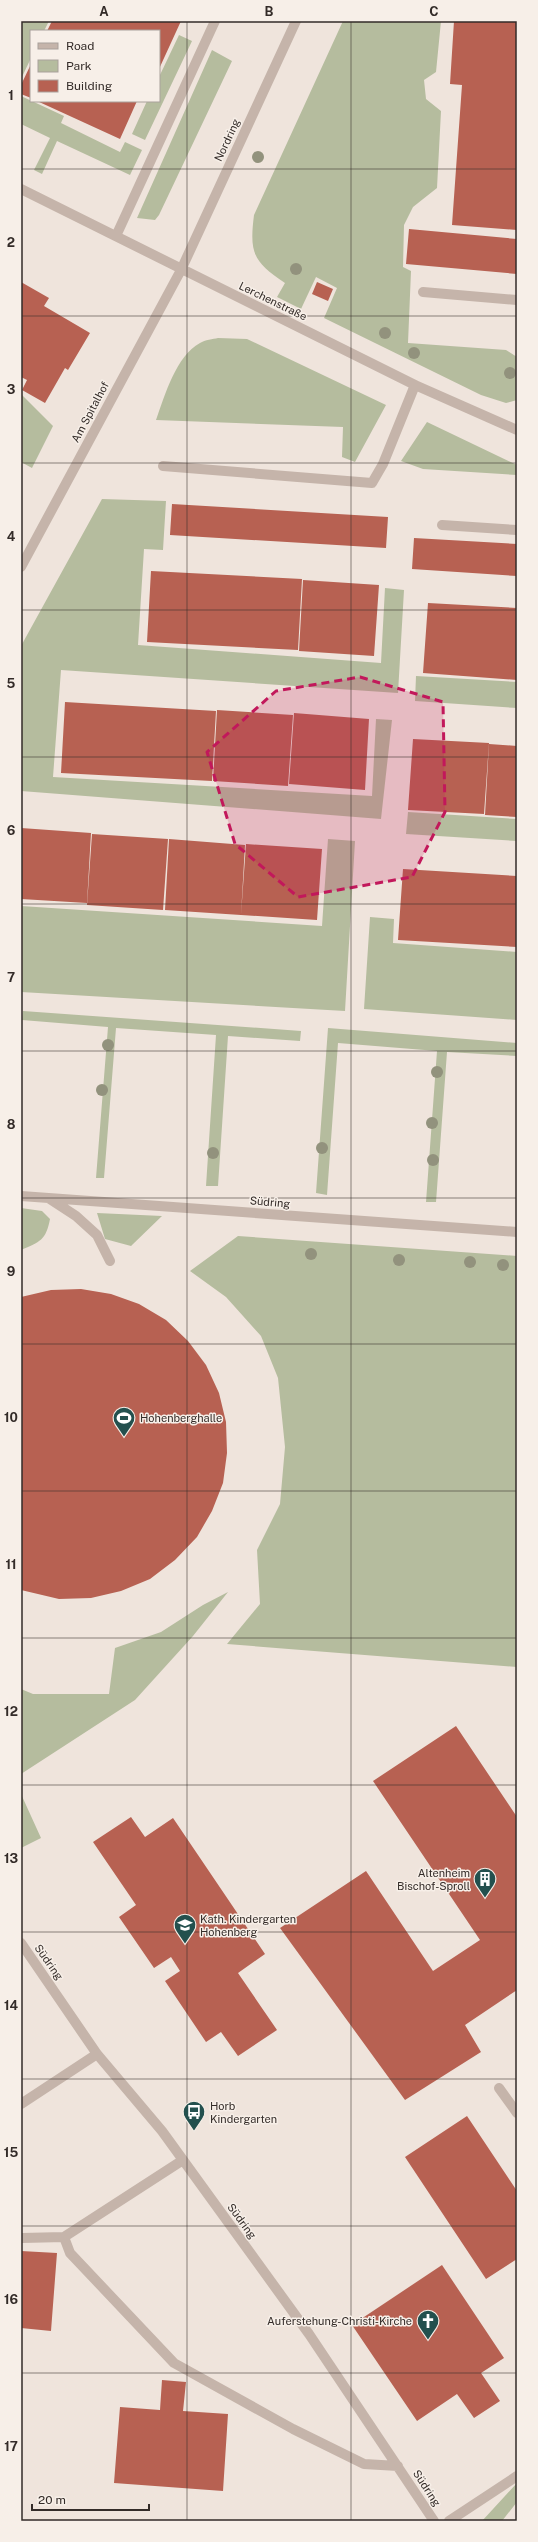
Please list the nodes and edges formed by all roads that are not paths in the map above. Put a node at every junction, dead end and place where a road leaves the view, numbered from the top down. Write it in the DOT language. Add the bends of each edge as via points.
graph roads {
  1 [pos="215,21"];
  2 [pos="296,21"];
  3 [pos="21,189"];
  4 [pos="116,236"];
  5 [pos="181,270"];
  6 [pos="423,292"];
  7 [pos="517,300"];
  8 [pos="415,385"];
  9 [pos="517,430"];
  10 [pos="163,466"];
  11 [pos="442,525"];
  12 [pos="517,530"];
  13 [pos="21,567"];
  14 [pos="21,1196"];
  15 [pos="49,1198"];
  16 [pos="517,1232"];
  17 [pos="110,1260"];
  18 [pos="21,1943"];
  19 [pos="97,2054"];
  20 [pos="499,2088"];
  21 [pos="21,2104"];
  22 [pos="517,2113"];
  23 [pos="183,2160"];
  24 [pos="22,2238"];
  25 [pos="64,2238"];
  26 [pos="398,2466"];
  27 [pos="517,2476"];
  28 [pos="434,2521"];
  29 [pos="449,2521"];
  1 -- 4 [label="street"];
  2 -- 5 [label="street, Nordring"];
  3 -- 4 [label="street, Lerchenstraße"];
  4 -- 5 [label="street, Lerchenstraße"];
  5 -- 8 [label="street, Lerchenstraße"];
  5 -- 13 [label="street, Am Spitalhof"];
  6 -- 7 [label="street"];
  8 -- 9 [label="street, Lerchenstraße"];
  8 -- 10 [label="street" via="383,464 372,483"];
  11 -- 12 [label="street"];
  14 -- 15 [label="street, Südring"];
  15 -- 16 [label="street, Südring"];
  15 -- 17 [label="street" via="76,1216 97,1235"];
  18 -- 19 [label="street, Südring"];
  19 -- 21 [label="street"];
  19 -- 23 [label="street, Südring"];
  20 -- 22 [label="street"];
  23 -- 25 [label="street"];
  23 -- 26 [label="street, Südring" via="312,2337"];
  24 -- 25 [label="street"];
  25 -- 26 [label="street" via="70,2253 174,2364 293,2429 364,2464"];
  26 -- 28 [label="street, Südring"];
  27 -- 29 [label="street"];
}
